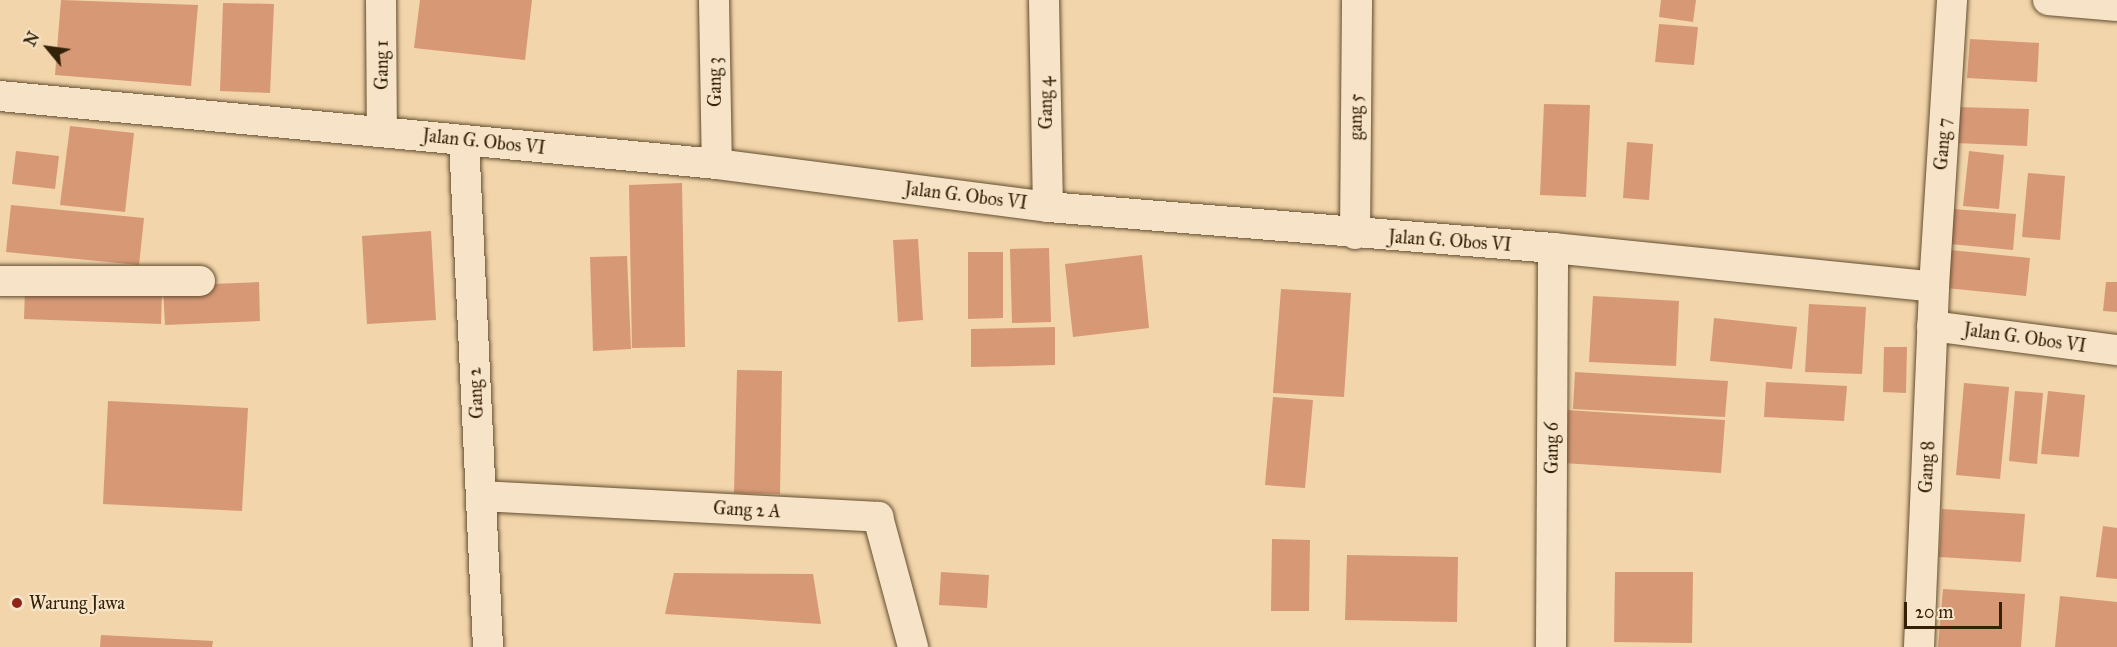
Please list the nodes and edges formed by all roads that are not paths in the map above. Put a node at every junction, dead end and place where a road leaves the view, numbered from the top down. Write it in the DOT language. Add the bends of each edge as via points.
graph roads {
  1 [pos="381,0"];
  2 [pos="714,0"];
  3 [pos="1044,0"];
  4 [pos="1357,0"];
  5 [pos="1952,0"];
  6 [pos="2048,0"];
  7 [pos="2117,6"];
  8 [pos="0,96"];
  9 [pos="382,131"];
  10 [pos="464,140"];
  11 [pos="717,164"];
  12 [pos="1048,207"];
  13 [pos="1355,234"];
  14 [pos="1553,248"];
  15 [pos="0,281"];
  16 [pos="200,281"];
  17 [pos="1934,287"];
  18 [pos="1932,326"];
  19 [pos="2117,350"];
  20 [pos="481,496"];
  21 [pos="488,647"];
  22 [pos="913,647"];
  23 [pos="1551,647"];
  24 [pos="1919,647"];
  1 -- 9 [label="street, Gang 1"];
  2 -- 11 [label="street, Gang 3"];
  3 -- 12 [label="street, Gang 4"];
  4 -- 13 [label="street, gang 5"];
  5 -- 17 [label="street, Gang 7"];
  6 -- 7 [label="street"];
  8 -- 9 [label="street, Jalan G. Obos VI"];
  9 -- 10 [label="street, Jalan G. Obos VI"];
  10 -- 11 [label="street, Jalan G. Obos VI"];
  10 -- 20 [label="street, Gang 2"];
  11 -- 12 [label="street, Jalan G. Obos VI"];
  12 -- 13 [label="street, Jalan G. Obos VI"];
  13 -- 14 [label="street, Jalan G. Obos VI"];
  14 -- 17 [label="street, Jalan G. Obos VI"];
  14 -- 23 [label="street, Gang 6"];
  15 -- 16 [label="street"];
  17 -- 18 [label="street, Gang 8"];
  18 -- 19 [label="street, Jalan G. Obos VI"];
  18 -- 24 [label="street, Gang 8"];
  20 -- 21 [label="street, Gang 2"];
  20 -- 22 [label="street, Gang 2 A" via="878,517"];
}
